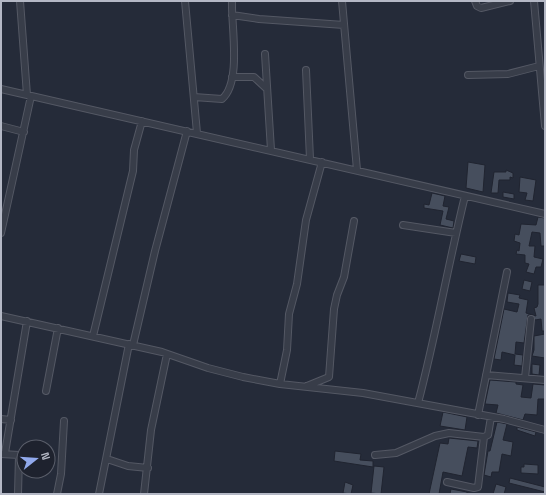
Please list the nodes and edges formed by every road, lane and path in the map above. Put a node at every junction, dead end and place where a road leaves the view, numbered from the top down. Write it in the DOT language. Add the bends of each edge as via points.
graph roads {
  1 [pos="20,1"];
  2 [pos="185,1"];
  3 [pos="232,1"];
  4 [pos="342,1"];
  5 [pos="475,1"];
  6 [pos="510,1"];
  7 [pos="534,1"];
  8 [pos="232,15"];
  9 [pos="344,24"];
  10 [pos="265,54"];
  11 [pos="539,66"];
  12 [pos="306,70"];
  13 [pos="468,75"];
  14 [pos="232,77"];
  15 [pos="1,89"];
  16 [pos="267,89"];
  17 [pos="29,96"];
  18 [pos="194,97"];
  19 [pos="142,121"];
  20 [pos="1,126"];
  21 [pos="545,126"];
  22 [pos="187,131"];
  23 [pos="24,132"];
  24 [pos="198,133"];
  25 [pos="271,150"];
  26 [pos="310,159"];
  27 [pos="322,162"];
  28 [pos="357,170"];
  29 [pos="466,196"];
  30 [pos="3,210"];
  31 [pos="545,214"];
  32 [pos="354,221"];
  33 [pos="403,225"];
  34 [pos="1,233"];
  35 [pos="456,233"];
  36 [pos="507,272"];
  37 [pos="1,316"];
  38 [pos="532,320"];
  39 [pos="26,321"];
  40 [pos="58,328"];
  41 [pos="93,336"];
  42 [pos="131,345"];
  43 [pos="167,354"];
  44 [pos="486,375"];
  45 [pos="525,378"];
  46 [pos="545,380"];
  47 [pos="280,384"];
  48 [pos="305,387"];
  49 [pos="46,391"];
  50 [pos="418,403"];
  51 [pos="478,415"];
  52 [pos="491,417"];
  53 [pos="1,419"];
  54 [pos="11,420"];
  55 [pos="64,421"];
  56 [pos="545,430"];
  57 [pos="484,438"];
  58 [pos="3,453"];
  59 [pos="375,454"];
  60 [pos="107,459"];
  61 [pos="148,468"];
  62 [pos="447,482"];
  63 [pos="18,494"];
  64 [pos="57,494"];
  65 [pos="99,494"];
  66 [pos="144,494"];
  1 -- 17 [label="street"];
  2 -- 18 [label="street"];
  3 -- 8 [label="street"];
  4 -- 9 [label="street"];
  5 -- 6 [label="street" via="477,6 482,8"];
  7 -- 11 [label="street"];
  8 -- 9 [label="street" via="255,19"];
  8 -- 14 [label="street" via="235,39"];
  9 -- 28 [label="street"];
  10 -- 16 [label="street"];
  11 -- 13 [label="street" via="508,74"];
  11 -- 21 [label="street"];
  12 -- 26 [label="street"];
  14 -- 16 [label="street" via="254,77"];
  14 -- 18 [label="street" via="222,99"];
  15 -- 17 [label="street"];
  16 -- 25 [label="street"];
  17 -- 19 [label="street"];
  17 -- 23 [label="street"];
  18 -- 24 [label="street"];
  19 -- 22 [label="street"];
  19 -- 41 [label="street" via="134,150 133,171"];
  20 -- 23 [label="street"];
  22 -- 24 [label="street"];
  22 -- 42 [label="street"];
  23 -- 30 [label="street"];
  24 -- 25 [label="street"];
  25 -- 26 [label="street"];
  26 -- 27 [label="street"];
  27 -- 28 [label="street"];
  27 -- 47 [label="street" via="306,220 297,284 289,314 287,350"];
  28 -- 29 [label="street"];
  29 -- 31 [label="street"];
  29 -- 35 [label="street"];
  30 -- 34 [label="street"];
  32 -- 48 [label="street" via="344,277 335,304 329,376"];
  33 -- 35 [label="street"];
  35 -- 50 [label="street"];
  36 -- 44 [label="street"];
  37 -- 39 [label="street"];
  38 -- 45 [label="street"];
  39 -- 40 [label="street"];
  39 -- 54 [label="street"];
  40 -- 41 [label="street"];
  40 -- 49 [label="street"];
  41 -- 42 [label="street"];
  42 -- 43 [label="street"];
  42 -- 60 [label="street" via="113,417"];
  43 -- 47 [label="street" via="222,372"];
  43 -- 61 [label="street" via="151,430"];
  44 -- 45 [label="street"];
  44 -- 51 [label="street"];
  45 -- 46 [label="street"];
  47 -- 48 [label="street"];
  48 -- 50 [label="street" via="363,393"];
  50 -- 51 [label="street"];
  51 -- 52 [label="street"];
  52 -- 56 [label="street"];
  52 -- 57 [label="street" via="488,435"];
  53 -- 54 [label="street"];
  54 -- 58 [label="street"];
  55 -- 64 [label="street" via="61,474"];
  57 -- 59 [label="street" via="449,433 396,452"];
  57 -- 62 [label="street" via="478,487"];
  58 -- 63 [label="street" via="18,455"];
  60 -- 61 [label="street" via="128,466"];
  60 -- 65 [label="street"];
  61 -- 66 [label="street"];
}
